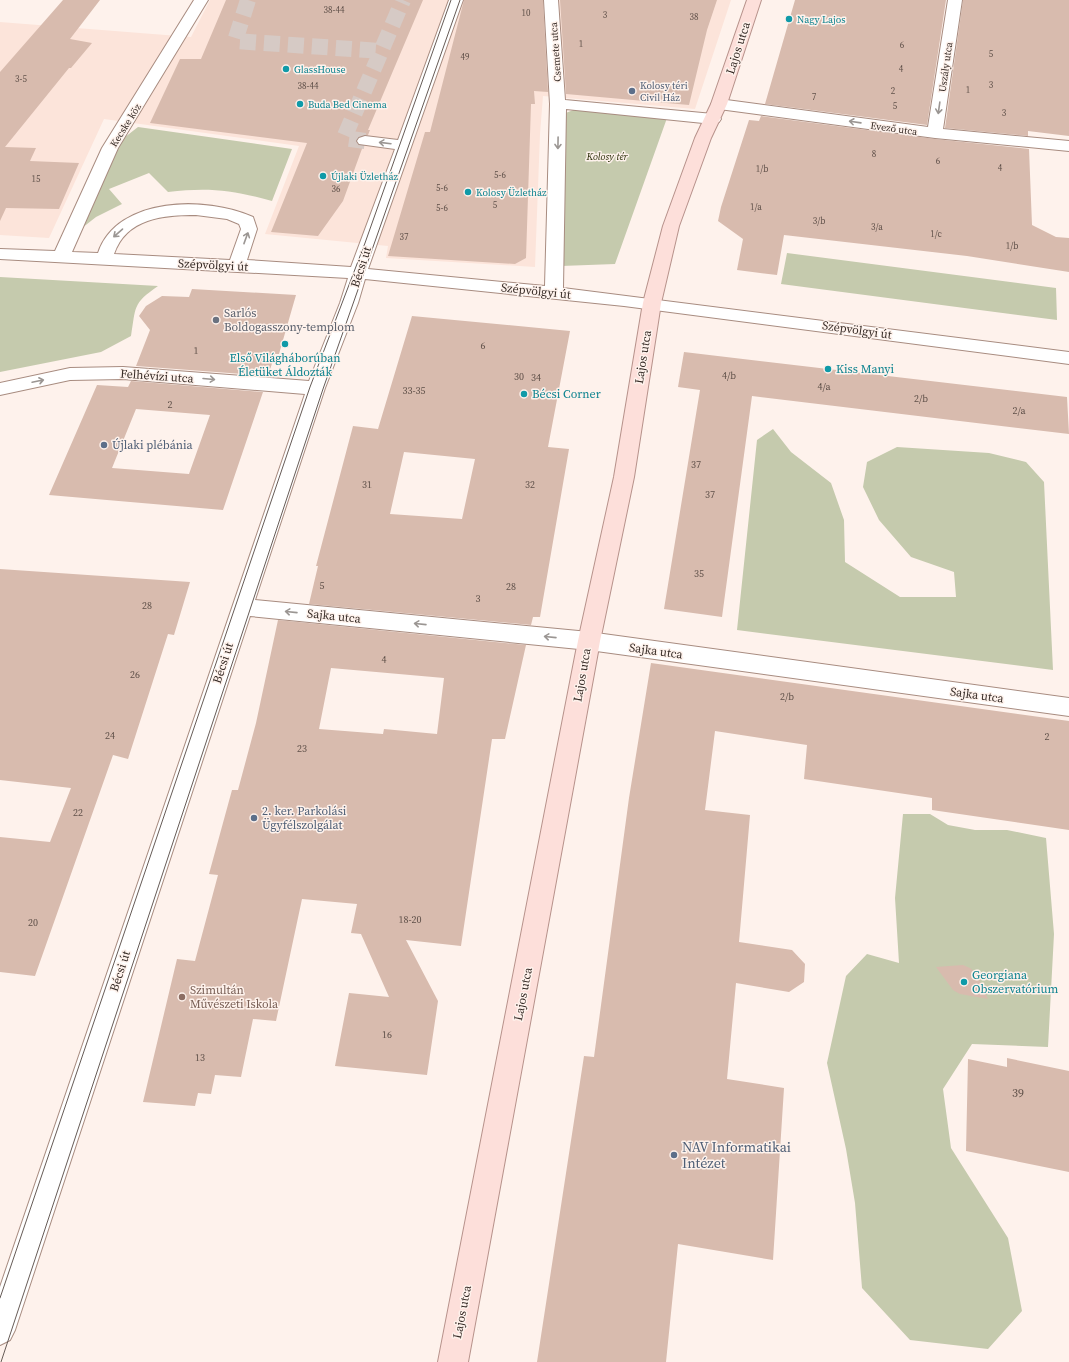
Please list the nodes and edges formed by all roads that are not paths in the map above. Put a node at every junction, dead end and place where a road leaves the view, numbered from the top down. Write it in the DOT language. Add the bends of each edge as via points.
graph roads {
  1 [pos="201,0"];
  2 [pos="456,0"];
  3 [pos="551,0"];
  4 [pos="754,0"];
  5 [pos="954,0"];
  6 [pos="558,104"];
  7 [pos="716,112"];
  8 [pos="935,133"];
  9 [pos="365,141"];
  10 [pos="404,145"];
  11 [pos="1069,146"];
  12 [pos="0,254"];
  13 [pos="62,257"];
  14 [pos="104,259"];
  15 [pos="236,266"];
  16 [pos="358,273"];
  17 [pos="554,293"];
  18 [pos="652,302"];
  19 [pos="1069,358"];
  20 [pos="316,388"];
  21 [pos="0,389"];
  22 [pos="242,607"];
  23 [pos="589,641"];
  24 [pos="1069,707"];
  25 [pos="0,1330"];
  26 [pos="453,1362"];
  1 -- 13 [label="street, Kecske köz" via="110,148"];
  2 -- 10 [label="street, Bécsi út"];
  3 -- 6 [label="street, Csemete utca"];
  4 -- 7 [label="main road, Lajos utca"];
  5 -- 8 [label="street, Uszály utca, one-way"];
  6 -- 7 [label="street"];
  6 -- 17 [label="street, one-way"];
  8 -- 7 [label="street, Evező utca, one-way"];
  7 -- 18 [label="main road, Lajos utca" via="703,138 671,226"];
  8 -- 11 [label="street, Evező utca"];
  10 -- 9 [label="street, one-way"];
  10 -- 16 [label="street, Bécsi út"];
  12 -- 13 [label="street, Szépvölgyi út"];
  13 -- 14 [label="street, Szépvölgyi út"];
  14 -- 15 [label="street, Szépvölgyi út"];
  15 -- 14 [label="street, one-way" via="249,229 247,221 225,212 165,211 143,217 114,236"];
  15 -- 16 [label="street, Szépvölgyi út"];
  16 -- 17 [label="street, Szépvölgyi út"];
  16 -- 20 [label="street, Bécsi út" via="349,304"];
  17 -- 18 [label="street, Szépvölgyi út"];
  18 -- 19 [label="street, Szépvölgyi út"];
  18 -- 23 [label="main road, Lajos utca" via="624,477"];
  21 -- 20 [label="street, Felhévízi utca, one-way" via="70,374 122,372"];
  20 -- 22 [label="street, Bécsi út"];
  23 -- 22 [label="street, Sajka utca, one-way"];
  22 -- 25 [label="street, Bécsi út"];
  23 -- 24 [label="street, Sajka utca"];
  23 -- 26 [label="main road, Lajos utca"];
}
